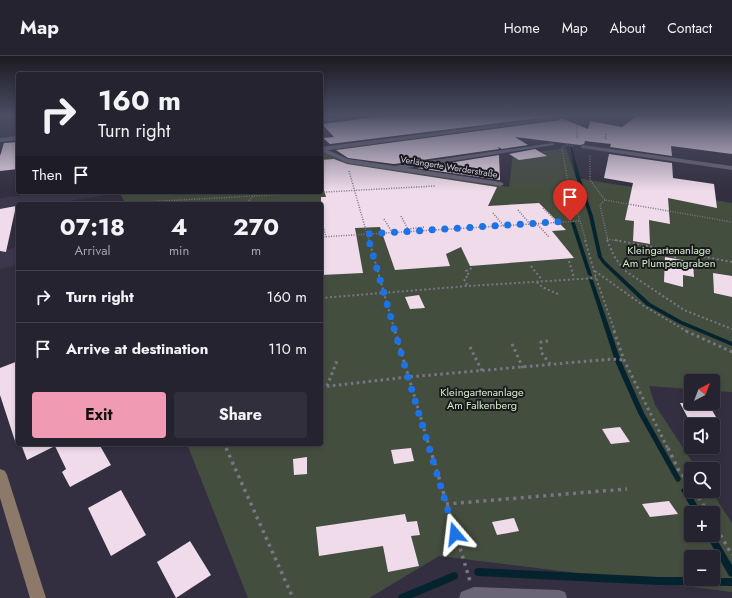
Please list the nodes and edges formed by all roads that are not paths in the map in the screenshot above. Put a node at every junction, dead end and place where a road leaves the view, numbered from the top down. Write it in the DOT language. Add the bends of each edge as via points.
graph roads {
  1 [pos="388,140"];
  2 [pos="552,144"];
  3 [pos="583,147"];
  4 [pos="323,149"];
  5 [pos="323,150"];
  6 [pos="394,168"];
  7 [pos="732,168"];
  8 [pos="501,184"];
  9 [pos="0,475"];
  10 [pos="470,596"];
  11 [pos="38,598"];
  12 [pos="559,598"];
  1 -- 4 [label="lane, Verlängerte Werderstraße"];
  2 -- 6 [label="lane, Verlängerte Werderstraße"];
  3 -- 7 [label="street"];
  5 -- 6 [label="street, Verlängerte Werderstraße" via="347,161"];
  6 -- 8 [label="street, Verlängerte Werderstraße"];
  9 -- 11 [label="street"];
  10 -- 12 [label="street"];
}
